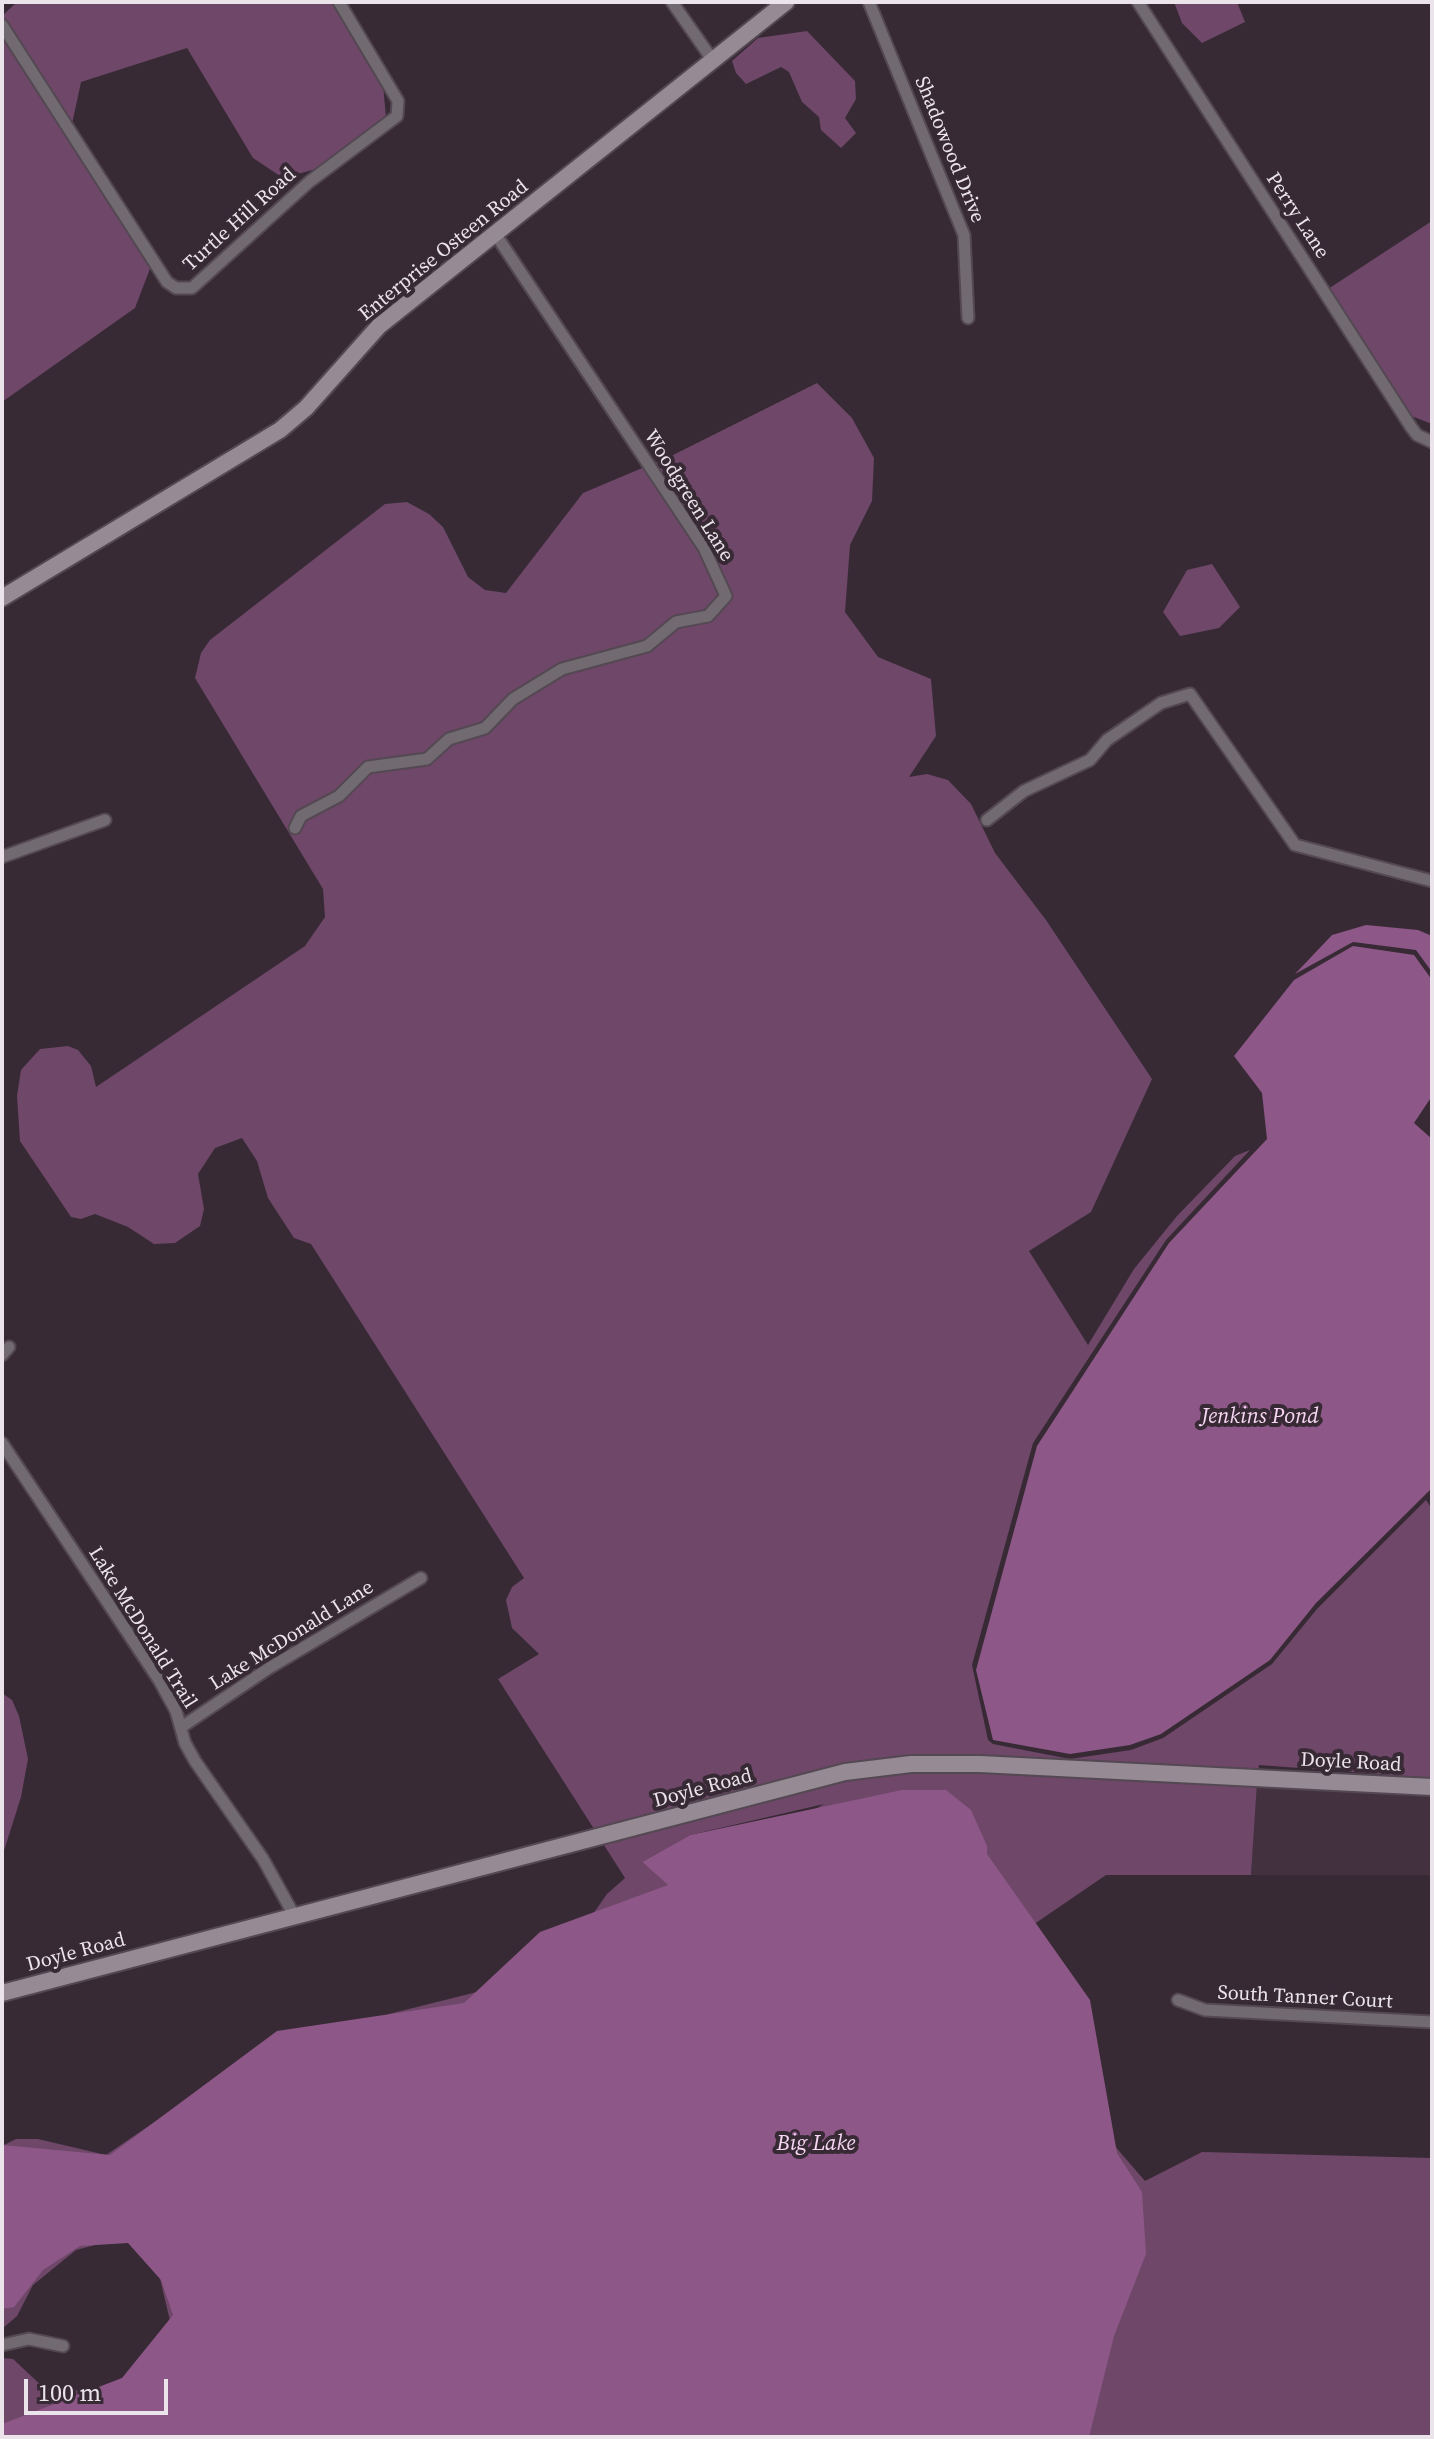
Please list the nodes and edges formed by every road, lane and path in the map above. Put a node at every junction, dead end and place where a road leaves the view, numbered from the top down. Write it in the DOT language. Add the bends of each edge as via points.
graph roads {
  1 [pos="339,2"];
  2 [pos="672,2"];
  3 [pos="786,2"];
  4 [pos="869,2"];
  5 [pos="1138,2"];
  6 [pos="2,25"];
  7 [pos="714,62"];
  8 [pos="496,235"];
  9 [pos="968,318"];
  10 [pos="1432,442"];
  11 [pos="2,598"];
  12 [pos="105,820"];
  13 [pos="987,820"];
  14 [pos="295,828"];
  15 [pos="2,857"];
  16 [pos="1432,881"];
  17 [pos="2,1443"];
  18 [pos="421,1578"];
  19 [pos="183,1726"];
  20 [pos="1432,1787"];
  21 [pos="295,1917"];
  22 [pos="2,1993"];
  23 [pos="1178,2000"];
  24 [pos="1432,2022"];
  25 [pos="2,2345"];
  26 [pos="63,2346"];
  1 -- 6 [label="street, Turtle Hill Road" via="398,101 397,116 309,182 192,288 167,282"];
  2 -- 7 [label="street"];
  3 -- 7 [label="main road, Enterprise Osteen Road"];
  4 -- 9 [label="street, Shadowood Drive" via="964,235"];
  5 -- 10 [label="street, Perry Lane" via="1411,427"];
  7 -- 8 [label="main road, Enterprise Osteen Road"];
  8 -- 11 [label="main road, Enterprise Osteen Road" via="379,326 280,430"];
  8 -- 14 [label="street, Woodgreen Lane" via="704,548 726,596 708,616 676,622 647,646 562,669 513,699 485,728 449,739 427,759 368,767 339,796 301,816"];
  12 -- 15 [label="street"];
  13 -- 16 [label="street" via="1024,791 1090,760 1107,740 1161,703 1190,694 1295,845"];
  17 -- 19 [label="street, Lake McDonald Trail" via="159,1680"];
  18 -- 19 [label="street, Lake McDonald Lane"];
  19 -- 21 [label="street, Lake McDonald Trail" via="195,1761 263,1859"];
  20 -- 21 [label="main road, Doyle Road" via="911,1764 845,1772"];
  21 -- 22 [label="main road, Doyle Road"];
  23 -- 24 [label="street, South Tanner Court" via="1205,2010"];
  25 -- 26 [label="street" via="29,2339"];
}
